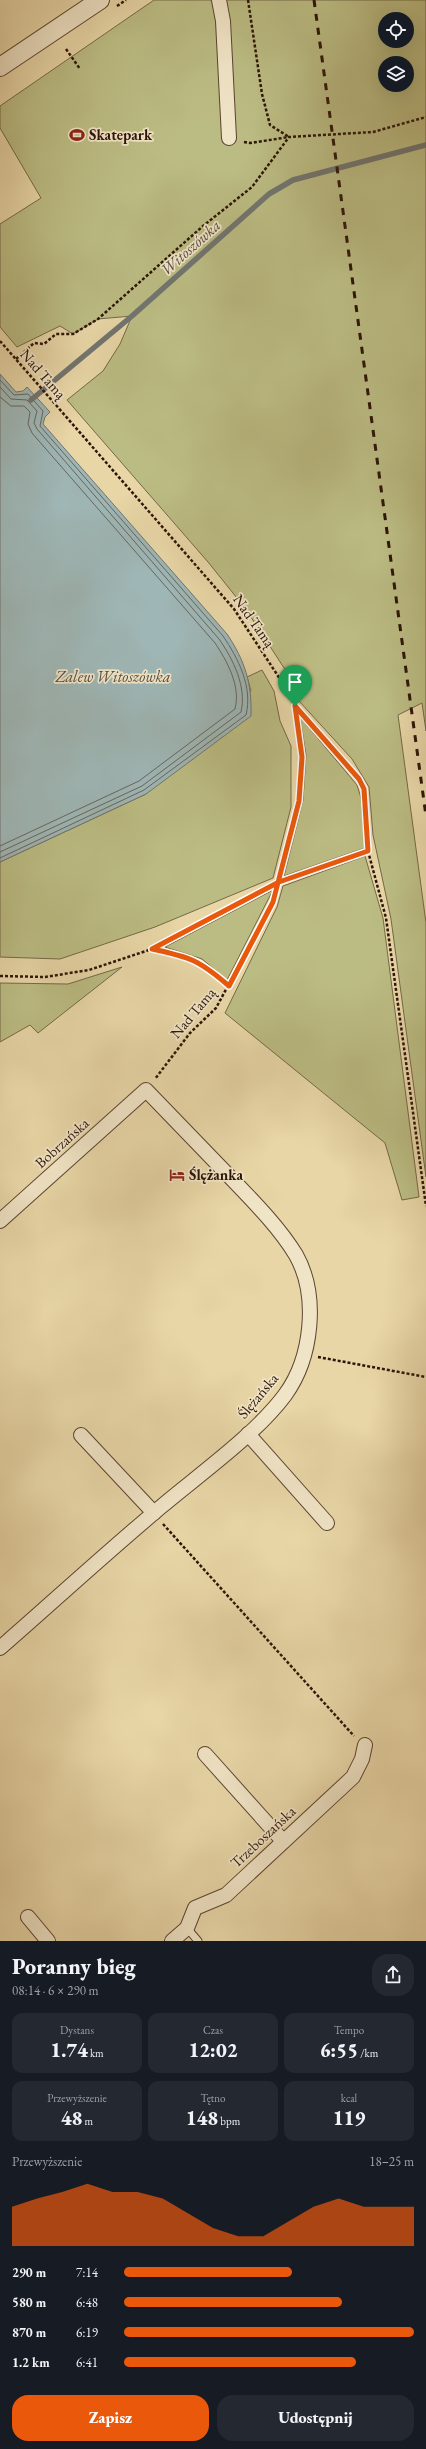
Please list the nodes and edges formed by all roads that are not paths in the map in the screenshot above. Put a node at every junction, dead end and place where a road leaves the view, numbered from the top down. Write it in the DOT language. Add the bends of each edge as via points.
graph roads {
  1 [pos="100,0"];
  2 [pos="219,0"];
  3 [pos="0,67"];
  4 [pos="229,138"];
  5 [pos="146,1090"];
  6 [pos="0,1221"];
  7 [pos="248,1434"];
  8 [pos="81,1435"];
  9 [pos="154,1513"];
  10 [pos="327,1523"];
  11 [pos="0,1648"];
  12 [pos="365,1745"];
  13 [pos="205,1754"];
  14 [pos="283,1842"];
  15 [pos="28,1917"];
  16 [pos="187,1928"];
  17 [pos="48,1941"];
  18 [pos="172,1941"];
  19 [pos="198,1941"];
  1 -- 3 [label="street"];
  2 -- 4 [label="street" via="223,21"];
  5 -- 6 [label="street, Bobrzańska"];
  5 -- 7 [label="street, Ślężańska" via="252,1200 296,1255 304,1273 309,1300 309,1328 304,1355 285,1395"];
  7 -- 9 [label="street, Ślężańska"];
  7 -- 10 [label="street"];
  8 -- 9 [label="street"];
  9 -- 11 [label="street, Ślężańska"];
  12 -- 14 [label="street, Trzeboszańska" via="354,1777"];
  13 -- 14 [label="street"];
  14 -- 16 [label="street, Trzeboszańska" via="226,1895 195,1908"];
  15 -- 17 [label="street"];
  16 -- 18 [label="street, Trzeboszańska"];
  16 -- 19 [label="lane"];
}
